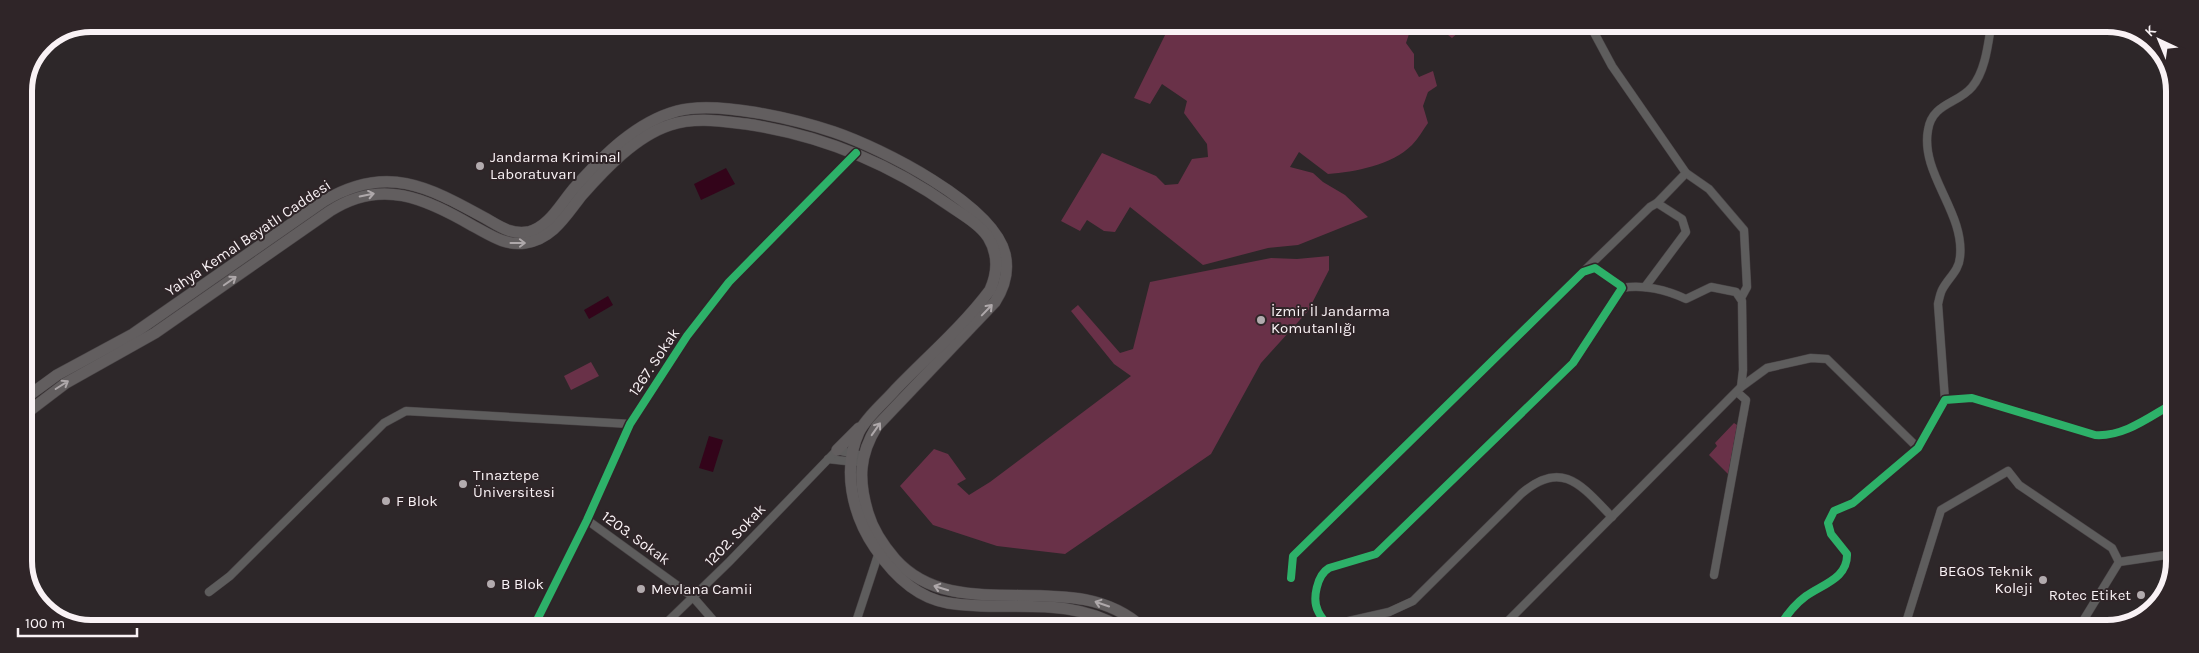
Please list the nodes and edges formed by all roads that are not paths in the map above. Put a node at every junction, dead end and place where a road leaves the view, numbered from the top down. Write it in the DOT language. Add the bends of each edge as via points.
graph roads {
  1 [pos="1594,32"];
  2 [pos="1990,32"];
  3 [pos="856,153"];
  4 [pos="1686,173"];
  5 [pos="1657,203"];
  6 [pos="1583,272"];
  7 [pos="1645,287"];
  8 [pos="1622,288"];
  9 [pos="204,292"];
  10 [pos="1741,298"];
  11 [pos="1739,389"];
  12 [pos="33,393"];
  13 [pos="1945,400"];
  14 [pos="2166,407"];
  15 [pos="33,408"];
  16 [pos="874,412"];
  17 [pos="630,424"];
  18 [pos="1918,448"];
  19 [pos="837,450"];
  20 [pos="857,458"];
  21 [pos="828,459"];
  22 [pos="1612,517"];
  23 [pos="586,520"];
  24 [pos="880,548"];
  25 [pos="2166,555"];
  26 [pos="2119,562"];
  27 [pos="1714,575"];
  28 [pos="1291,578"];
  29 [pos="209,592"];
  30 [pos="693,597"];
  31 [pos="537,620"];
  32 [pos="669,620"];
  33 [pos="713,620"];
  34 [pos="857,620"];
  35 [pos="1108,620"];
  36 [pos="1131,620"];
  37 [pos="1325,620"];
  38 [pos="1353,620"];
  39 [pos="1509,620"];
  40 [pos="1783,620"];
  41 [pos="1907,620"];
  42 [pos="2084,620"];
  1 -- 4 [label="street" via="1612,66"];
  2 -- 13 [label="street" via="1978,79 1971,89 1934,114 1927,132 1931,162 1952,214 1960,251 1958,266 1942,290 1938,304"];
  9 -- 3 [label="main road, Yahya Kemal Beyatlı Caddesi, one-way" via="334,208 370,194 391,193 424,202 502,241 523,244 539,239 555,229 592,185 634,146 660,129 678,123 717,120 765,127"];
  3 -- 16 [label="main road, Yahya Kemal Beyatlı Caddesi" via="923,188 971,221 987,235 997,263 994,282 983,300"];
  3 -- 17 [label="street, 1267. Sokak" via="729,282 687,336"];
  4 -- 5 [label="street"];
  4 -- 10 [label="street" via="1709,189 1744,230 1747,287"];
  5 -- 6 [label="street"];
  5 -- 7 [label="street" via="1682,219 1686,232"];
  6 -- 8 [label="street" via="1595,268"];
  6 -- 28 [label="street" via="1293,556"];
  7 -- 8 [label="street"];
  7 -- 10 [label="street" via="1686,299 1711,287 1727,288"];
  8 -- 37 [label="street" via="1572,362 1376,554 1323,572 1318,580 1317,606"];
  9 -- 12 [label="main road, Yahya Kemal Beyatlı Caddesi" via="65,370"];
  15 -- 9 [label="main road, Yahya Kemal Beyatlı Caddesi, one-way" via="61,386 142,342"];
  20 -- 9 [label="main road, Yahya Kemal Beyatlı Caddesi, one-way" via="877,426 994,302 1005,281 1007,264 1003,247 990,224 952,194 898,161 826,130 713,107 689,108 667,114 649,122 616,146 577,184 551,217 529,232 504,230 448,199 407,183 380,181 358,185 324,201"];
  10 -- 11 [label="street" via="1743,362"];
  11 -- 18 [label="street" via="1768,368 1811,358 1827,358"];
  11 -- 22 [label="street"];
  11 -- 27 [label="street" via="1746,400"];
  13 -- 14 [label="street" via="1972,398 2095,435 2108,436 2122,432"];
  13 -- 18 [label="street"];
  16 -- 19 [label="main road"];
  16 -- 20 [label="main road, Yahya Kemal Beyatlı Caddesi" via="860,430"];
  17 -- 23 [label="street, 1267. Sokak"];
  17 -- 29 [label="street" via="406,411 384,423 230,576"];
  18 -- 40 [label="street" via="1853,503 1834,511 1828,523 1831,534 1847,554 1844,570 1804,597"];
  19 -- 20 [label="street"];
  19 -- 21 [label="street, 1202. Sokak"];
  20 -- 21 [label="street"];
  20 -- 24 [label="main road, Yahya Kemal Beyatlı Caddesi" via="864,499"];
  21 -- 30 [label="street, 1202. Sokak"];
  22 -- 38 [label="street" via="1576,482 1561,477 1542,480 1521,494 1412,601 1389,612"];
  22 -- 39 [label="street"];
  23 -- 30 [label="street, 1203. Sokak"];
  23 -- 31 [label="street, 1267. Sokak"];
  24 -- 34 [label="street"];
  24 -- 35 [label="main road, Yahya Kemal Beyatlı Caddesi" via="898,576 933,599 956,604 1076,609"];
  36 -- 24 [label="main road, Yahya Kemal Beyatlı Caddesi, one-way" via="1113,608 1082,598 971,593 941,588 922,581"];
  25 -- 26 [label="street"];
  26 -- 41 [label="street" via="2112,548 2019,485 2008,471 1941,510"];
  26 -- 42 [label="street"];
  30 -- 32 [label="street, 1202. Sokak"];
  30 -- 33 [label="street, 1203. Sokak"];
}
